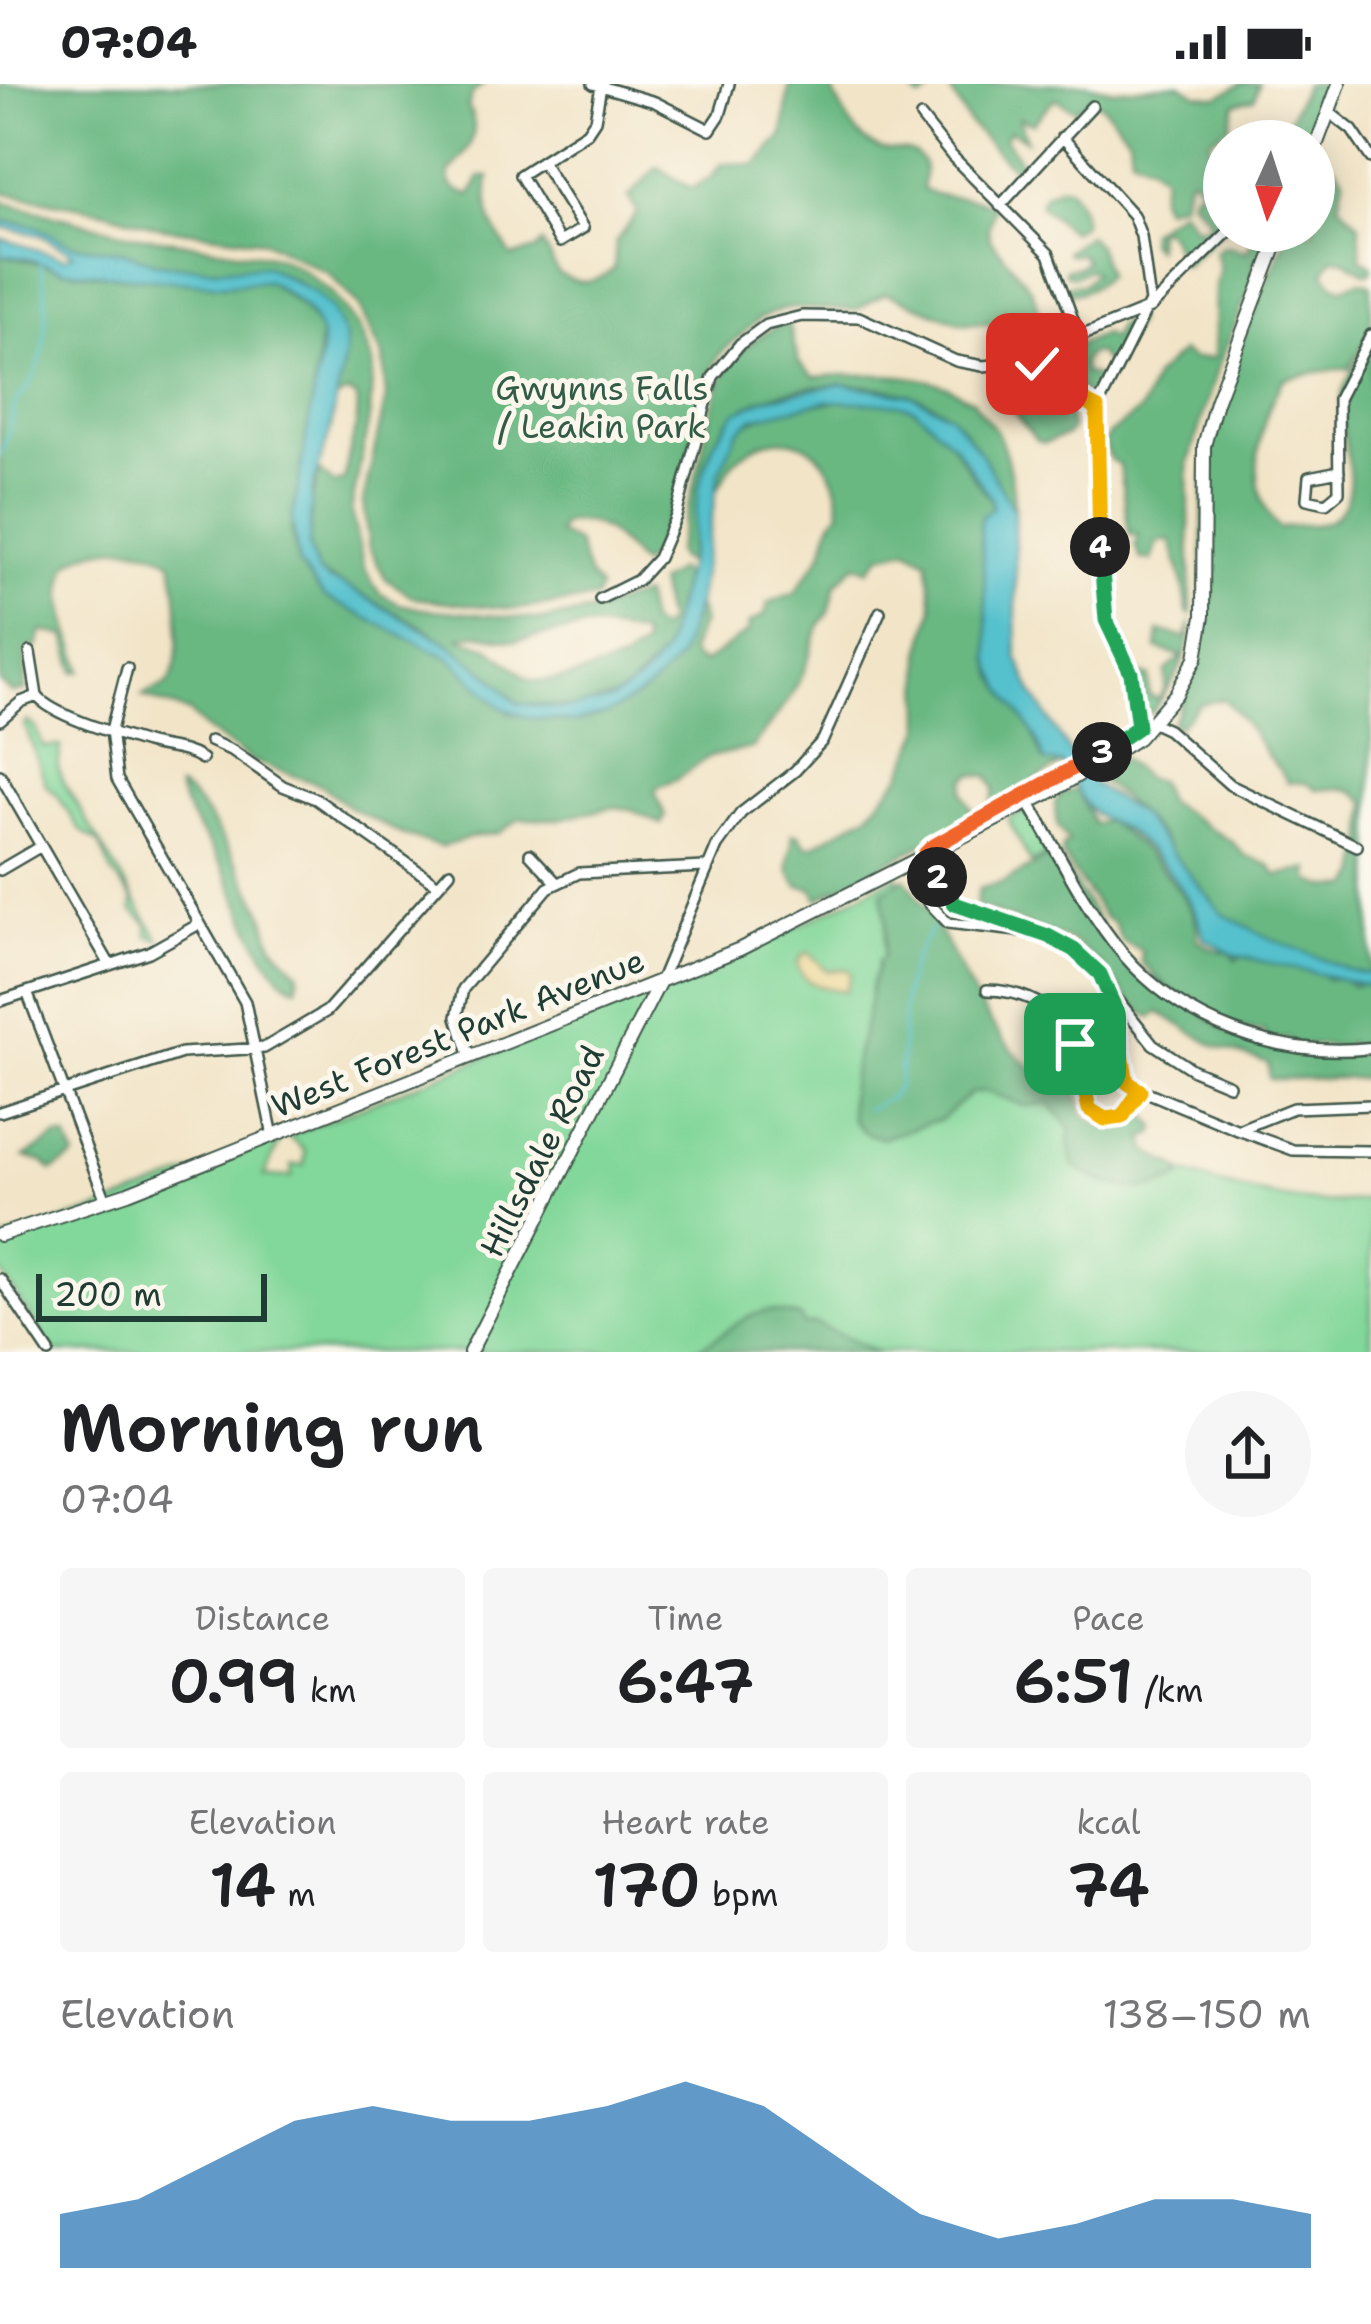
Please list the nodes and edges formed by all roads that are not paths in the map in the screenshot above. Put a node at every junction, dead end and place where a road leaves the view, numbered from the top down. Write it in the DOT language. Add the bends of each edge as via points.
graph roads {
  1 [pos="729,84"];
  2 [pos="1339,84"];
  3 [pos="597,85"];
  4 [pos="1092,106"];
  5 [pos="1328,112"];
  6 [pos="921,117"];
  7 [pos="1325,120"];
  8 [pos="1062,136"];
  9 [pos="1371,158"];
  10 [pos="542,161"];
  11 [pos="1000,206"];
  12 [pos="1207,252"];
  13 [pos="1273,252"];
  14 [pos="1150,308"];
  15 [pos="1371,335"];
  16 [pos="1079,336"];
  17 [pos="1013,363"];
  18 [pos="1097,408"];
  19 [pos="1339,471"];
  20 [pos="600,599"];
  21 [pos="880,612"];
  22 [pos="30,652"];
  23 [pos="127,668"];
  24 [pos="37,696"];
  25 [pos="0,720"];
  26 [pos="1145,724"];
  27 [pos="111,730"];
  28 [pos="210,741"];
  29 [pos="202,759"];
  30 [pos="0,775"];
  31 [pos="1027,801"];
  32 [pos="41,846"];
  33 [pos="1357,846"];
  34 [pos="530,854"];
  35 [pos="925,854"];
  36 [pos="906,864"];
  37 [pos="705,867"];
  38 [pos="0,870"];
  39 [pos="450,872"];
  40 [pos="556,882"];
  41 [pos="438,885"];
  42 [pos="199,924"];
  43 [pos="1029,931"];
  44 [pos="110,964"];
  45 [pos="660,982"];
  46 [pos="987,990"];
  47 [pos="1110,990"];
  48 [pos="27,992"];
  49 [pos="0,1001"];
  50 [pos="1371,1048"];
  51 [pos="256,1050"];
  52 [pos="470,1057"];
  53 [pos="1229,1085"];
  54 [pos="64,1091"];
  55 [pos="1140,1091"];
  56 [pos="1371,1105"];
  57 [pos="0,1112"];
  58 [pos="1238,1130"];
  59 [pos="273,1136"];
  60 [pos="1371,1151"];
  61 [pos="106,1201"];
  62 [pos="0,1235"];
  63 [pos="0,1279"];
  64 [pos="50,1352"];
  65 [pos="470,1352"];
  1 -- 3 [label="street" via="710,130"];
  2 -- 5 [label="main road"];
  3 -- 10 [label="street" via="587,132"];
  4 -- 8 [label="street"];
  5 -- 7 [label="main road"];
  5 -- 9 [label="street"];
  6 -- 11 [label="street"];
  8 -- 11 [label="street"];
  8 -- 14 [label="street" via="1133,215"];
  10 -- 10 [label="street" via="520,175 560,242 583,228"];
  11 -- 16 [label="street" via="1049,254"];
  12 -- 14 [label="street"];
  13 -- 26 [label="main road, West Forest Park Avenue" via="1208,429 1202,632 1192,668"];
  14 -- 16 [label="street"];
  14 -- 18 [label="street"];
  15 -- 19 [label="street" via="1338,399"];
  16 -- 17 [label="street"];
  17 -- 18 [label="street" via="1046,368"];
  17 -- 20 [label="street" via="956,361 859,317 776,320 749,335 709,390 658,558 638,580"];
  18 -- 26 [label="street" via="1104,608"];
  19 -- 19 [label="street" via="1331,502 1307,499 1309,477"];
  21 -- 37 [label="street, Hillsdale Road" via="823,740 741,813"];
  22 -- 24 [label="street"];
  23 -- 27 [label="street"];
  24 -- 25 [label="street"];
  24 -- 27 [label="street"];
  26 -- 31 [label="main road, West Forest Park Avenue"];
  26 -- 33 [label="street" via="1168,730 1230,785"];
  27 -- 29 [label="street"];
  27 -- 42 [label="street" via="123,794"];
  28 -- 41 [label="street" via="316,799"];
  30 -- 32 [label="street"];
  31 -- 35 [label="main road, West Forest Park Avenue"];
  31 -- 50 [label="street" via="1111,938 1174,999 1274,1045"];
  32 -- 38 [label="street"];
  32 -- 44 [label="street"];
  34 -- 40 [label="street"];
  35 -- 36 [label="main road, West Forest Park Avenue"];
  35 -- 43 [label="street" via="955,904"];
  36 -- 43 [label="street" via="948,923"];
  36 -- 45 [label="main road, West Forest Park Avenue"];
  37 -- 40 [label="street" via="590,872"];
  37 -- 45 [label="street, Hillsdale Road"];
  39 -- 41 [label="street"];
  40 -- 52 [label="street" via="463,988 457,1017"];
  41 -- 51 [label="street" via="327,1010"];
  42 -- 44 [label="street"];
  42 -- 51 [label="street" via="245,1002"];
  43 -- 47 [label="street" via="1090,962"];
  44 -- 48 [label="street"];
  45 -- 52 [label="main road, West Forest Park Avenue"];
  45 -- 65 [label="main road, Hillsdale Road"];
  46 -- 55 [label="street" via="1020,994 1067,1028 1093,1114 1122,1117"];
  47 -- 53 [label="street" via="1153,1044"];
  47 -- 55 [label="street" via="1127,1082"];
  48 -- 49 [label="street"];
  48 -- 54 [label="street"];
  51 -- 54 [label="street" via="182,1053"];
  51 -- 59 [label="street"];
  52 -- 59 [label="main road, West Forest Park Avenue"];
  54 -- 57 [label="street"];
  54 -- 61 [label="street"];
  55 -- 58 [label="street"];
  56 -- 58 [label="street" via="1293,1108"];
  58 -- 60 [label="street" via="1293,1150"];
  59 -- 61 [label="main road, West Forest Park Avenue"];
  61 -- 62 [label="main road, West Forest Park Avenue"];
  63 -- 64 [label="street"];
}
